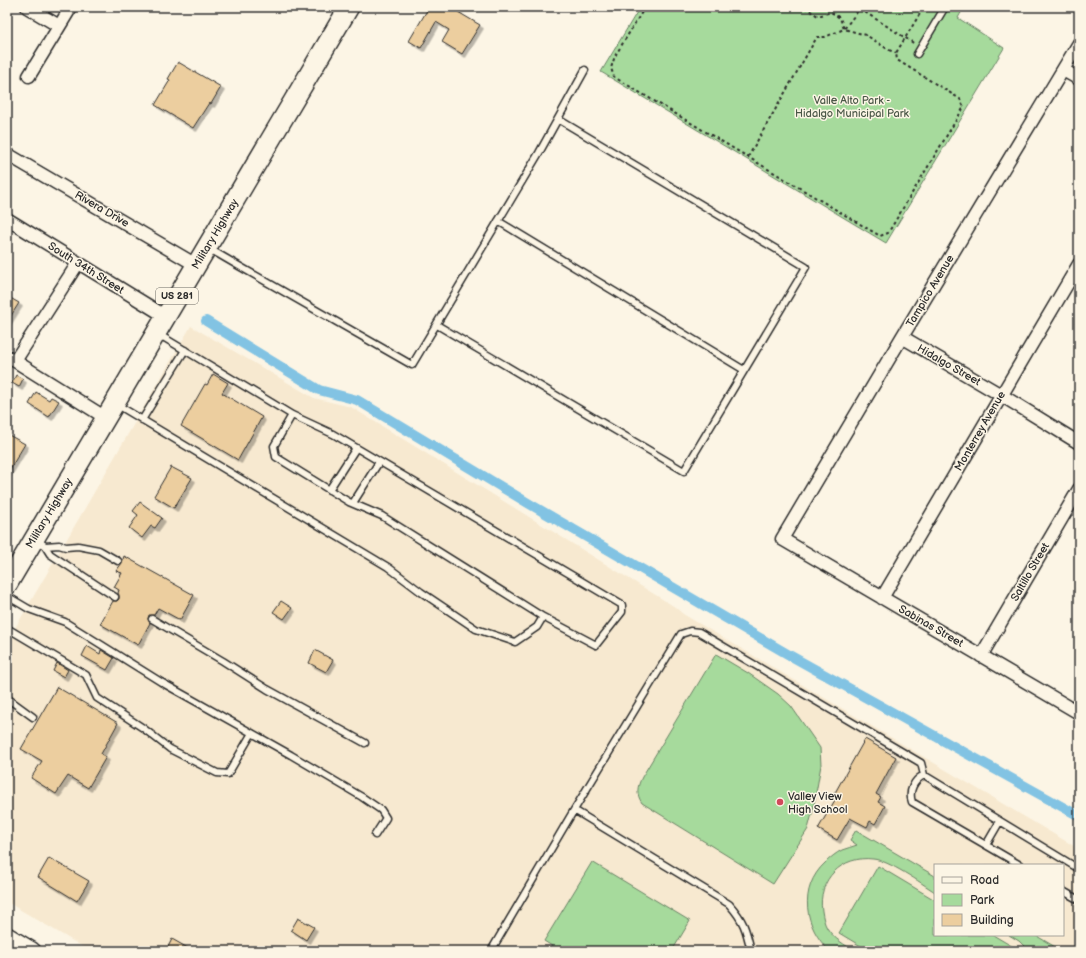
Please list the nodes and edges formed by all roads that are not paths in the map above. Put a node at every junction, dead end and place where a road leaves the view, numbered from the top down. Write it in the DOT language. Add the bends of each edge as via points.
graph roads {
  1 [pos="27,7"];
  2 [pos="71,7"];
  3 [pos="349,7"];
  4 [pos="945,7"];
  5 [pos="59,26"];
  6 [pos="1079,43"];
  7 [pos="917,54"];
  8 [pos="586,70"];
  9 [pos="1063,70"];
  10 [pos="29,76"];
  11 [pos="1079,79"];
  12 [pos="558,119"];
  13 [pos="7,154"];
  14 [pos="7,219"];
  15 [pos="498,221"];
  16 [pos="207,247"];
  17 [pos="78,263"];
  18 [pos="1079,264"];
  19 [pos="196,265"];
  20 [pos="165,316"];
  21 [pos="437,325"];
  22 [pos="155,333"];
  23 [pos="902,337"];
  24 [pos="185,350"];
  25 [pos="11,358"];
  26 [pos="744,370"];
  27 [pos="1001,395"];
  28 [pos="110,411"];
  29 [pos="292,415"];
  30 [pos="142,420"];
  31 [pos="1079,443"];
  32 [pos="356,448"];
  33 [pos="379,462"];
  34 [pos="1079,489"];
  35 [pos="330,490"];
  36 [pos="353,504"];
  37 [pos="782,539"];
  38 [pos="40,542"];
  39 [pos="118,562"];
  40 [pos="7,585"];
  41 [pos="7,596"];
  42 [pos="116,597"];
  43 [pos="882,598"];
  44 [pos="543,617"];
  45 [pos="152,619"];
  46 [pos="7,628"];
  47 [pos="981,656"];
  48 [pos="7,698"];
  49 [pos="1079,713"];
  50 [pos="33,717"];
  51 [pos="252,733"];
  52 [pos="365,743"];
  53 [pos="924,776"];
  54 [pos="574,810"];
  55 [pos="1000,821"];
  56 [pos="375,835"];
  57 [pos="986,845"];
  58 [pos="1018,864"];
  59 [pos="1079,869"];
  60 [pos="1064,892"];
  61 [pos="1079,900"];
  62 [pos="7,936"];
  63 [pos="32,951"];
  64 [pos="491,951"];
  65 [pos="751,951"];
  1 -- 5 [label="street"];
  2 -- 5 [label="street"];
  3 -- 16 [label="main road, Military Highway / US 281"];
  4 -- 7 [label="lane"];
  5 -- 10 [label="street"];
  6 -- 9 [label="street, Tampico Avenue"];
  8 -- 12 [label="lane"];
  9 -- 11 [label="street"];
  9 -- 23 [label="street, Tampico Avenue"];
  12 -- 15 [label="lane"];
  12 -- 26 [label="lane" via="806,266"];
  13 -- 19 [label="street, Rivera Drive"];
  14 -- 17 [label="street, South 34th Street"];
  15 -- 21 [label="lane"];
  15 -- 26 [label="lane"];
  16 -- 19 [label="main road, Military Highway / US 281"];
  16 -- 21 [label="lane" via="412,366"];
  17 -- 20 [label="street, South 34th Street"];
  17 -- 25 [label="street"];
  18 -- 27 [label="street, Monterrey Avenue"];
  19 -- 20 [label="main road, Military Highway / US 281"];
  20 -- 22 [label="main road, Military Highway / US 281"];
  21 -- 26 [label="lane" via="684,471"];
  22 -- 24 [label="lane"];
  22 -- 28 [label="main road, Military Highway / US 281"];
  23 -- 27 [label="street, Hidalgo Street"];
  23 -- 37 [label="street, Tampico Avenue"];
  24 -- 29 [label="lane"];
  24 -- 30 [label="lane"];
  25 -- 28 [label="street"];
  27 -- 31 [label="street, Hidalgo Street"];
  27 -- 43 [label="street, Monterrey Avenue"];
  28 -- 30 [label="lane"];
  28 -- 38 [label="main road, Military Highway / US 281"];
  29 -- 32 [label="lane"];
  29 -- 35 [label="lane" via="274,446 276,457"];
  30 -- 44 [label="lane" via="388,567 476,629 515,642 537,628"];
  32 -- 33 [label="lane"];
  32 -- 35 [label="lane"];
  33 -- 36 [label="lane"];
  33 -- 44 [label="lane" via="622,605 622,612 596,645"];
  34 -- 47 [label="street, Saltillo Street"];
  35 -- 36 [label="lane"];
  36 -- 44 [label="lane" via="382,516"];
  37 -- 43 [label="street, Sabinas Street"];
  38 -- 39 [label="lane" via="99,550"];
  38 -- 40 [label="main road, Military Highway / US 281"];
  38 -- 42 [label="lane" via="50,554"];
  41 -- 51 [label="lane" via="29,609 65,622 161,682"];
  43 -- 47 [label="street, Sabinas Street"];
  45 -- 52 [label="lane" via="267,689"];
  46 -- 51 [label="lane" via="86,675 97,698 170,749 217,773 228,774"];
  47 -- 49 [label="street, Sabinas Street"];
  48 -- 50 [label="lane"];
  51 -- 56 [label="lane" via="381,810 386,818"];
  53 -- 54 [label="lane" via="921,763 699,632 690,631 681,634"];
  53 -- 55 [label="lane"];
  53 -- 57 [label="lane" via="918,778 912,788 912,802"];
  54 -- 64 [label="lane"];
  54 -- 65 [label="lane" via="729,904 740,917"];
  55 -- 57 [label="lane"];
  55 -- 59 [label="lane"];
  57 -- 58 [label="lane"];
  60 -- 61 [label="lane"];
  62 -- 63 [label="main road"];
}
